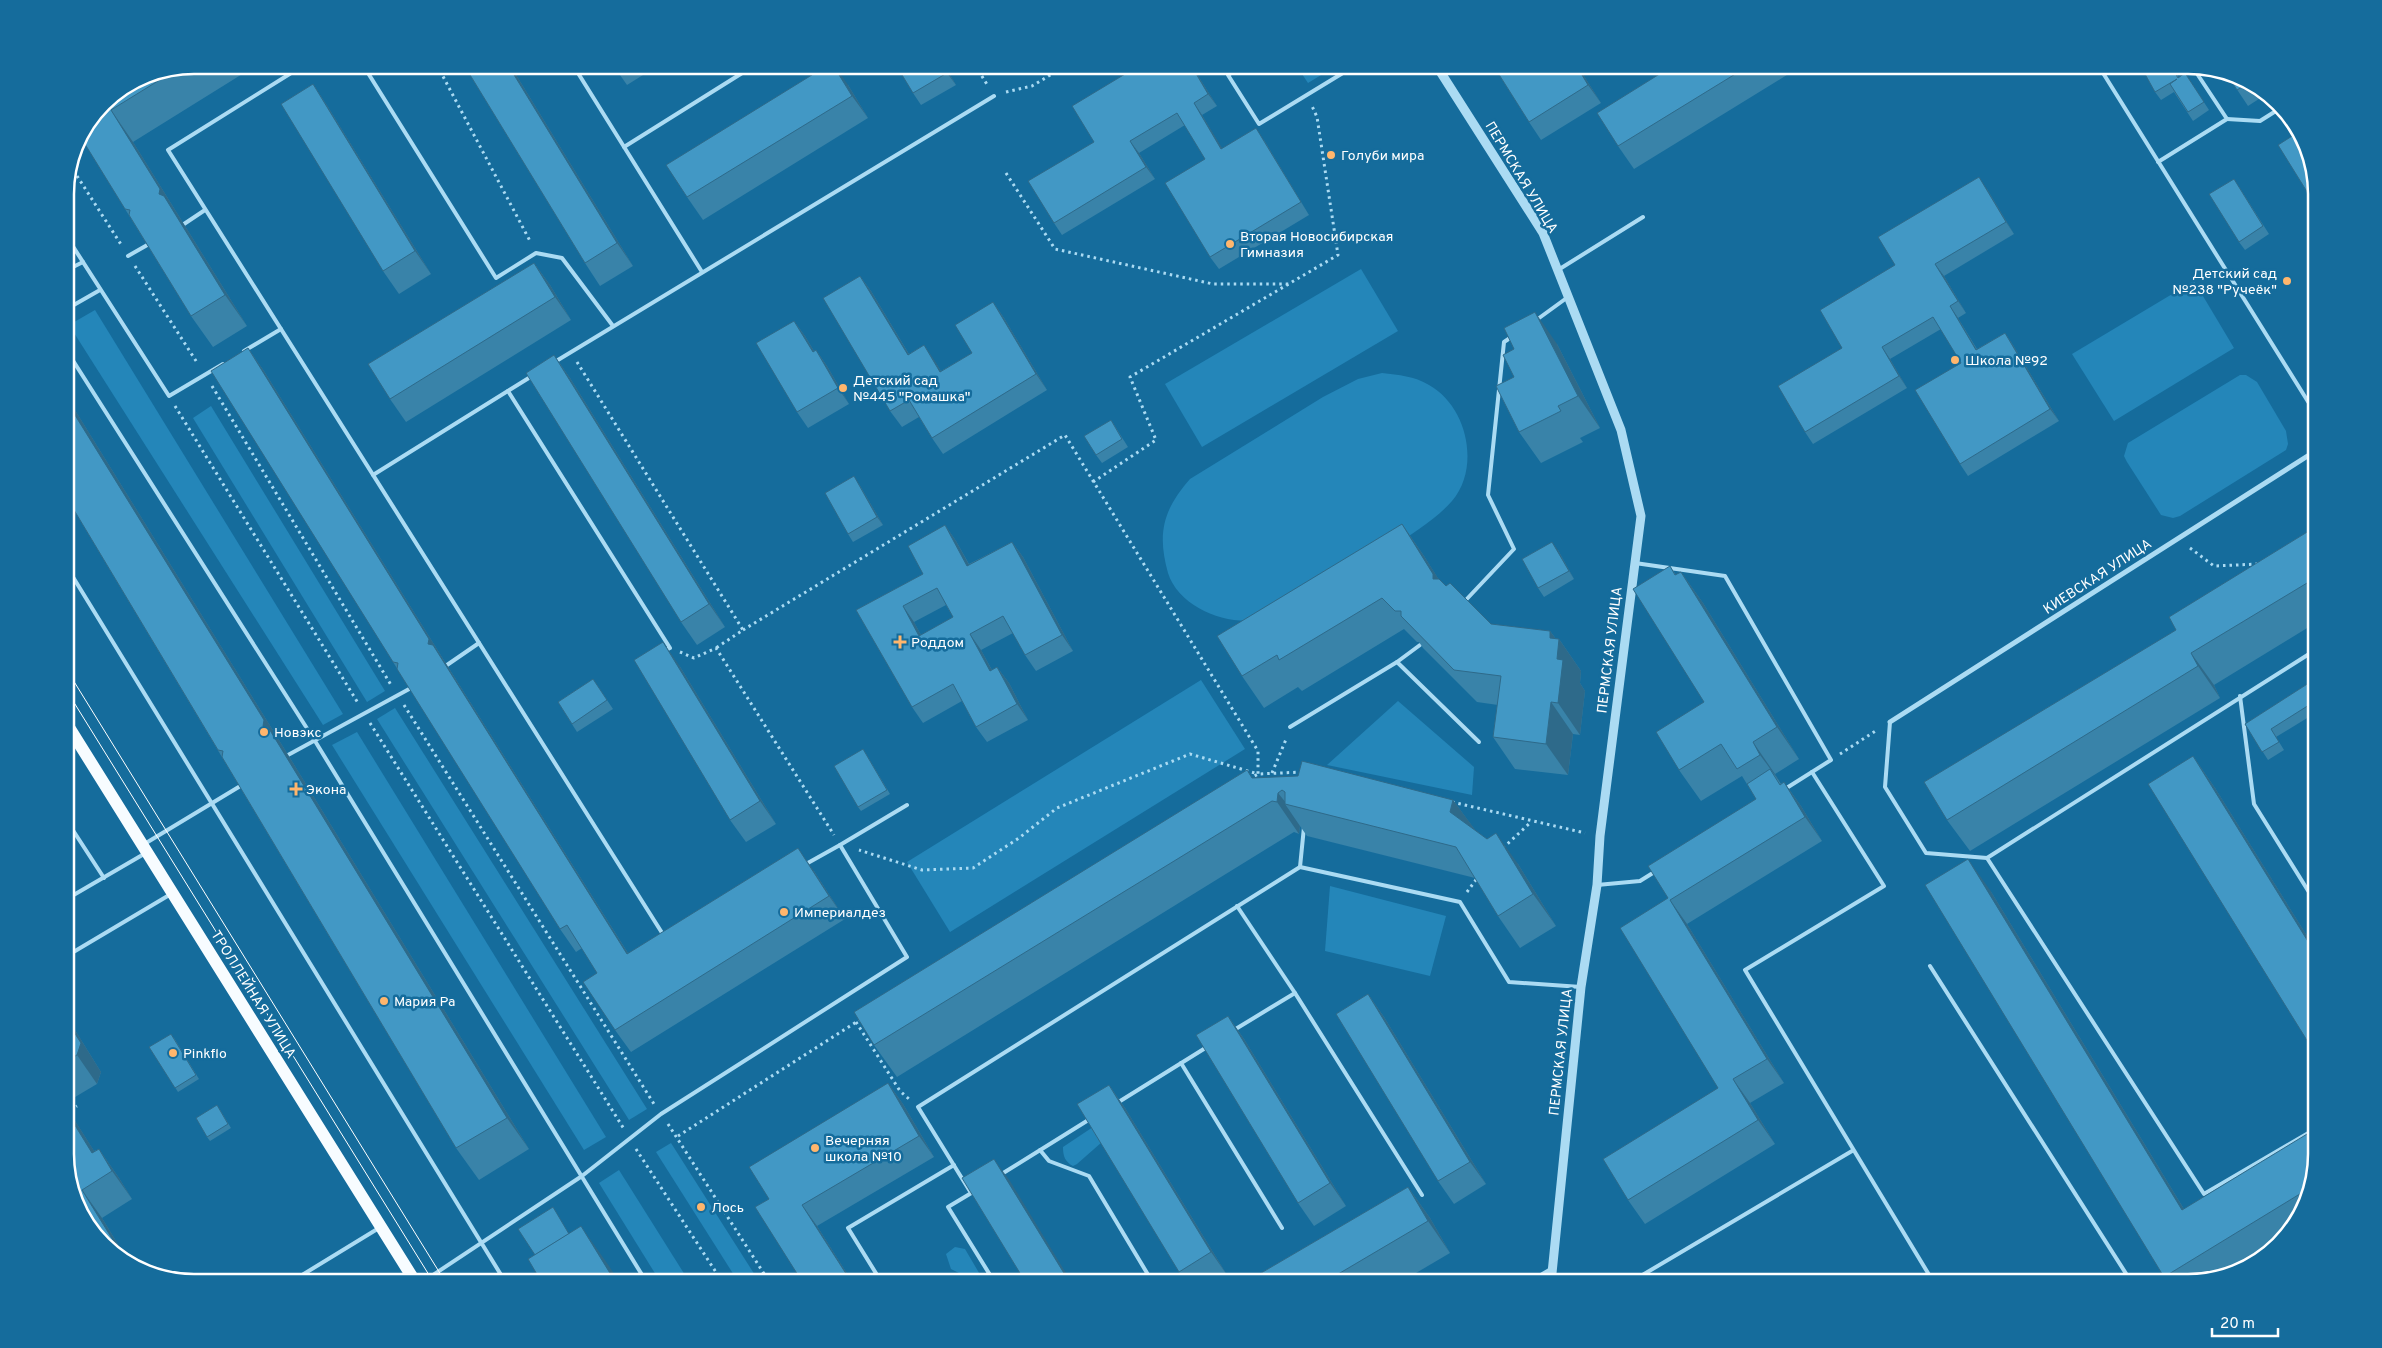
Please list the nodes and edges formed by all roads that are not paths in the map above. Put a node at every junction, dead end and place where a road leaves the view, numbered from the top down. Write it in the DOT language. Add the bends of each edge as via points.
graph roads {
  1 [pos="290,74"];
  2 [pos="369,74"];
  3 [pos="579,74"];
  4 [pos="741,74"];
  5 [pos="1228,74"];
  6 [pos="1341,74"];
  7 [pos="1442,74"];
  8 [pos="2104,74"];
  9 [pos="2198,75"];
  10 [pos="994,96"];
  11 [pos="2275,111"];
  12 [pos="2227,119"];
  13 [pos="624,147"];
  14 [pos="2158,162"];
  15 [pos="205,210"];
  16 [pos="1643,217"];
  17 [pos="184,224"];
  18 [pos="149,244"];
  19 [pos="74,248"];
  20 [pos="128,256"];
  21 [pos="83,262"];
  22 [pos="74,266"];
  23 [pos="1557,270"];
  24 [pos="702,272"];
  25 [pos="100,290"];
  26 [pos="1568,297"];
  27 [pos="74,305"];
  28 [pos="1533,322"];
  29 [pos="613,326"];
  30 [pos="281,329"];
  31 [pos="1519,332"];
  32 [pos="239,354"];
  33 [pos="230,359"];
  34 [pos="74,362"];
  35 [pos="550,366"];
  36 [pos="541,371"];
  37 [pos="508,391"];
  38 [pos="2308,402"];
  39 [pos="2308,456"];
  40 [pos="373,475"];
  41 [pos="1633,563"];
  42 [pos="74,579"];
  43 [pos="1458,608"];
  44 [pos="479,643"];
  45 [pos="1420,645"];
  46 [pos="662,653"];
  47 [pos="2308,654"];
  48 [pos="1397,662"];
  49 [pos="447,665"];
  50 [pos="411,688"];
  51 [pos="2240,696"];
  52 [pos="1890,722"];
  53 [pos="1290,727"];
  54 [pos="74,735"];
  55 [pos="315,741"];
  56 [pos="1479,742"];
  57 [pos="288,755"];
  58 [pos="1812,772"];
  59 [pos="242,785"];
  60 [pos="1779,793"];
  61 [pos="213,803"];
  62 [pos="907,805"];
  63 [pos="1304,825"];
  64 [pos="74,832"];
  65 [pos="840,845"];
  66 [pos="146,848"];
  67 [pos="1987,858"];
  68 [pos="1665,866"];
  69 [pos="1300,867"];
  70 [pos="797,869"];
  71 [pos="104,878"];
  72 [pos="1597,885"];
  73 [pos="2308,891"];
  74 [pos="174,893"];
  75 [pos="74,895"];
  76 [pos="1238,906"];
  77 [pos="669,944"];
  78 [pos="74,951"];
  79 [pos="1930,966"];
  80 [pos="1581,987"];
  81 [pos="1295,993"];
  82 [pos="1230,1033"];
  83 [pos="1214,1043"];
  84 [pos="1181,1063"];
  85 [pos="1115,1104"];
  86 [pos="1098,1114"];
  87 [pos="2308,1133"];
  88 [pos="1040,1150"];
  89 [pos="1852,1151"];
  90 [pos="954,1165"];
  91 [pos="582,1176"];
  92 [pos="994,1179"];
  93 [pos="979,1188"];
  94 [pos="971,1193"];
  95 [pos="1422,1196"];
  96 [pos="381,1226"];
  97 [pos="1282,1228"];
  98 [pos="481,1244"];
  99 [pos="1550,1269"];
  100 [pos="304,1274"];
  101 [pos="410,1274"];
  102 [pos="435,1274"];
  103 [pos="500,1274"];
  104 [pos="642,1274"];
  105 [pos="876,1274"];
  106 [pos="989,1274"];
  107 [pos="1148,1274"];
  108 [pos="1542,1274"];
  109 [pos="1550,1274"];
  110 [pos="1644,1274"];
  111 [pos="1928,1274"];
  112 [pos="2126,1274"];
  1 -- 15 [label="lane" via="168,150"];
  2 -- 29 [label="lane" via="496,278 536,254 562,258"];
  3 -- 13 [label="lane"];
  4 -- 13 [label="lane"];
  5 -- 6 [label="lane" via="1259,124"];
  7 -- 23 [label="street, ПЕРМСКАЯ УЛИЦА" via="1543,233"];
  8 -- 14 [label="lane"];
  9 -- 12 [label="lane"];
  10 -- 24 [label="lane"];
  11 -- 12 [label="lane" via="2260,121"];
  12 -- 14 [label="lane"];
  13 -- 24 [label="lane"];
  14 -- 38 [label="lane"];
  15 -- 17 [label="lane"];
  15 -- 30 [label="lane"];
  16 -- 23 [label="lane"];
  18 -- 20 [label="lane"];
  19 -- 21 [label="lane"];
  21 -- 22 [label="lane"];
  21 -- 25 [label="lane"];
  23 -- 26 [label="street, ПЕРМСКАЯ УЛИЦА"];
  24 -- 29 [label="lane"];
  25 -- 27 [label="lane"];
  25 -- 33 [label="lane" via="169,396"];
  26 -- 28 [label="lane"];
  26 -- 41 [label="street, ПЕРМСКАЯ УЛИЦА" via="1621,430 1641,516"];
  29 -- 35 [label="lane"];
  30 -- 32 [label="lane"];
  30 -- 40 [label="lane"];
  31 -- 43 [label="lane" via="1504,342 1488,495 1514,548"];
  34 -- 55 [label="lane"];
  36 -- 37 [label="lane"];
  37 -- 40 [label="lane"];
  37 -- 46 [label="lane" via="670,648"];
  39 -- 52 [label="street, КИЕВСКАЯ УЛИЦА"];
  40 -- 44 [label="lane"];
  41 -- 58 [label="lane" via="1725,576 1831,760"];
  41 -- 72 [label="street, ПЕРМСКАЯ УЛИЦА"];
  42 -- 61 [label="lane"];
  44 -- 49 [label="lane"];
  44 -- 77 [label="lane"];
  45 -- 48 [label="lane"];
  47 -- 51 [label="lane"];
  48 -- 53 [label="lane"];
  48 -- 56 [label="lane"];
  50 -- 55 [label="lane"];
  51 -- 67 [label="lane"];
  51 -- 73 [label="lane" via="2254,804"];
  52 -- 67 [label="lane" via="1885,786 1926,853"];
  54 -- 66 [label="main road, ТРОЛЛЕЙНАЯ УЛИЦА"];
  55 -- 57 [label="lane"];
  55 -- 91 [label="lane"];
  58 -- 60 [label="lane"];
  58 -- 89 [label="lane" via="1884,886 1745,970"];
  59 -- 61 [label="lane"];
  61 -- 66 [label="lane"];
  61 -- 98 [label="lane"];
  62 -- 65 [label="lane"];
  63 -- 69 [label="lane"];
  64 -- 71 [label="lane"];
  65 -- 70 [label="lane"];
  65 -- 91 [label="lane" via="907,957 660,1114"];
  66 -- 71 [label="lane"];
  66 -- 74 [label="main road, ТРОЛЛЕЙНАЯ УЛИЦА"];
  67 -- 87 [label="lane" via="2204,1194"];
  68 -- 72 [label="lane" via="1640,881"];
  69 -- 76 [label="lane"];
  69 -- 80 [label="lane" via="1460,902 1509,982"];
  71 -- 75 [label="lane"];
  72 -- 80 [label="street, ПЕРМСКАЯ УЛИЦА"];
  74 -- 78 [label="lane"];
  74 -- 96 [label="main road, ТРОЛЛЕЙНАЯ УЛИЦА"];
  76 -- 81 [label="lane"];
  76 -- 90 [label="lane" via="918,1108"];
  79 -- 112 [label="lane"];
  80 -- 99 [label="street, ПЕРМСКАЯ УЛИЦА"];
  81 -- 82 [label="lane"];
  81 -- 95 [label="lane"];
  83 -- 84 [label="lane"];
  84 -- 85 [label="lane"];
  84 -- 97 [label="lane"];
  86 -- 88 [label="lane"];
  88 -- 92 [label="lane"];
  88 -- 107 [label="lane" via="1049,1161 1089,1176"];
  89 -- 110 [label="lane"];
  89 -- 111 [label="lane"];
  90 -- 94 [label="lane"];
  90 -- 105 [label="lane" via="848,1228"];
  91 -- 98 [label="lane"];
  91 -- 104 [label="lane"];
  93 -- 94 [label="lane"];
  94 -- 106 [label="lane" via="948,1207"];
  96 -- 100 [label="lane"];
  96 -- 101 [label="main road, ТРОЛЛЕЙНАЯ УЛИЦА"];
  98 -- 102 [label="lane"];
  98 -- 103 [label="lane"];
  99 -- 108 [label="lane"];
  99 -- 109 [label="street, ПЕРМСКАЯ УЛИЦА"];
}
